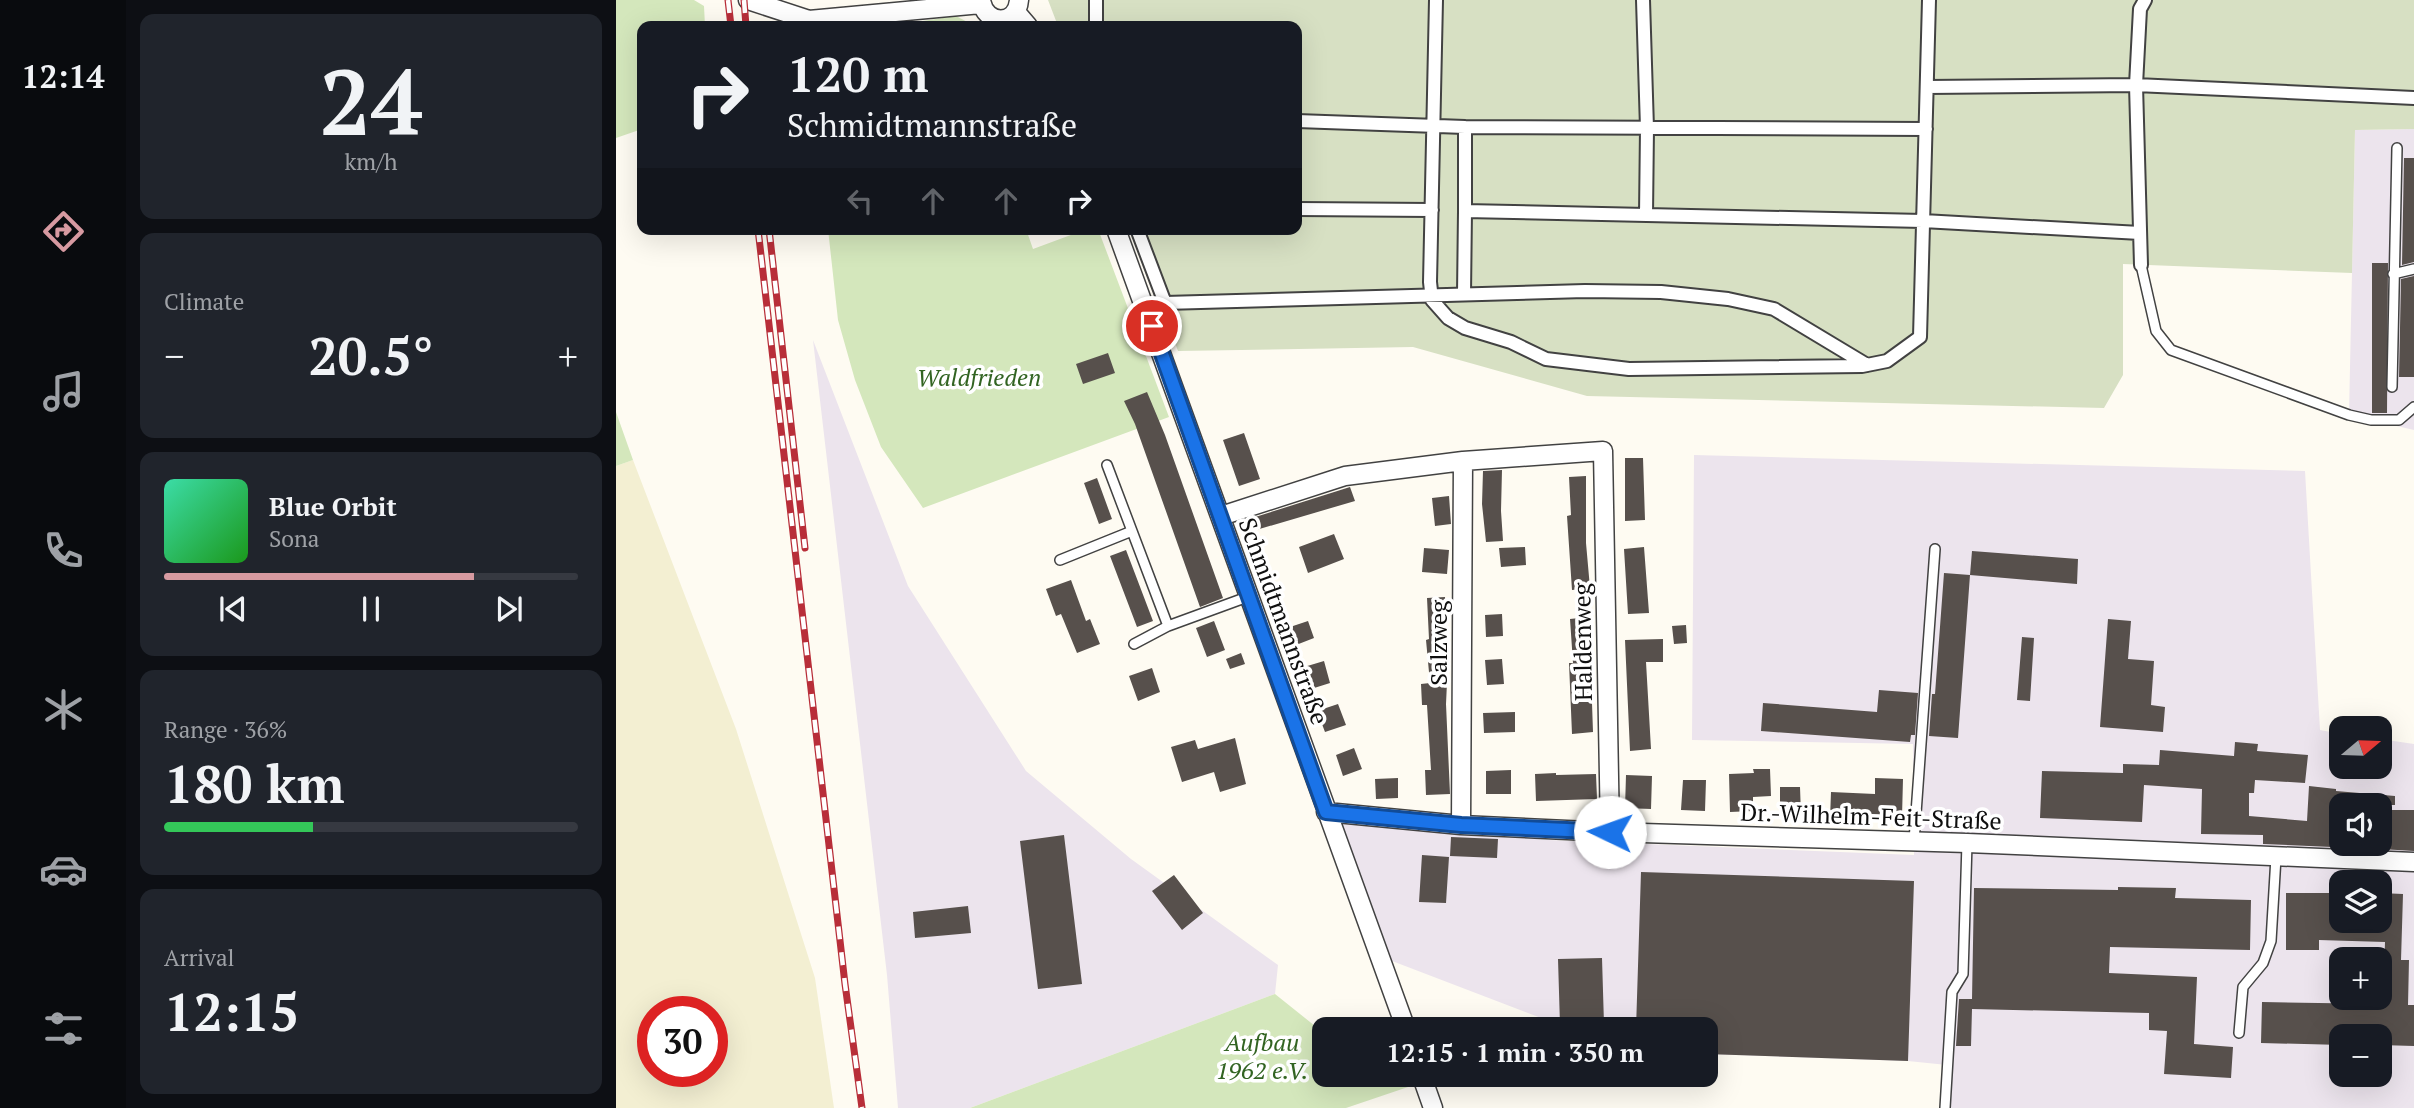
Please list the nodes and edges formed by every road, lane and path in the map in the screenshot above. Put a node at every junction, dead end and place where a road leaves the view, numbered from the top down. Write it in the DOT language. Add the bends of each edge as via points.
graph roads {
  1 [pos="748,0"];
  2 [pos="1096,0"];
  3 [pos="1436,0"];
  4 [pos="1643,0"];
  5 [pos="1929,0"];
  6 [pos="2145,0"];
  7 [pos="981,2"];
  8 [pos="1018,6"];
  9 [pos="1096,21"];
  10 [pos="2137,85"];
  11 [pos="1927,87"];
  12 [pos="2414,97"];
  13 [pos="1302,121"];
  14 [pos="1434,125"];
  15 [pos="1465,127"];
  16 [pos="1647,128"];
  17 [pos="1926,129"];
  18 [pos="2397,148"];
  19 [pos="1302,209"];
  20 [pos="1432,210"];
  21 [pos="1465,211"];
  22 [pos="1646,215"];
  23 [pos="1923,221"];
  24 [pos="2140,233"];
  25 [pos="1117,235"];
  26 [pos="1139,235"];
  27 [pos="2141,265"];
  28 [pos="2414,269"];
  29 [pos="2393,274"];
  30 [pos="1464,295"];
  31 [pos="1432,296"];
  32 [pos="1868,365"];
  33 [pos="2392,387"];
  34 [pos="2414,407"];
  35 [pos="1463,461"];
  36 [pos="1107,465"];
  37 [pos="1221,516"];
  38 [pos="1132,531"];
  39 [pos="1935,549"];
  40 [pos="1060,560"];
  41 [pos="1250,596"];
  42 [pos="1168,626"];
  43 [pos="1134,644"];
  44 [pos="1326,812"];
  45 [pos="1461,825"];
  46 [pos="1610,832"];
  47 [pos="1914,841"];
  48 [pos="1967,843"];
  49 [pos="2276,856"];
  50 [pos="2414,862"];
  51 [pos="1402,1017"];
  52 [pos="2239,1033"];
  53 [pos="1426,1087"];
  54 [pos="1433,1108"];
  55 [pos="1945,1108"];
  1 -- 7 [label="street" via="810,20"];
  2 -- 9 [label="street"];
  3 -- 14 [label="street"];
  4 -- 16 [label="street"];
  5 -- 11 [label="street"];
  6 -- 10 [label="street" via="2140,9"];
  7 -- 8 [label="street" via="993,19 1004,20"];
  10 -- 11 [label="street"];
  10 -- 12 [label="street"];
  10 -- 24 [label="street"];
  11 -- 17 [label="street"];
  13 -- 14 [label="street"];
  14 -- 15 [label="street"];
  14 -- 20 [label="street"];
  15 -- 16 [label="street"];
  15 -- 21 [label="street"];
  16 -- 17 [label="street"];
  16 -- 22 [label="street"];
  17 -- 23 [label="street"];
  18 -- 29 [label="lane"];
  19 -- 20 [label="street"];
  20 -- 31 [label="street"];
  21 -- 22 [label="street"];
  21 -- 30 [label="street"];
  22 -- 23 [label="street"];
  23 -- 24 [label="street"];
  23 -- 32 [label="street" via="1920,337 1887,361"];
  24 -- 27 [label="street"];
  25 -- 37 [label="street, Schmidtmannstraße"];
  26 -- 31 [label="street" via="1165,303"];
  27 -- 34 [label="lane" via="2156,331 2171,350 2349,415 2399,420"];
  28 -- 29 [label="lane"];
  29 -- 33 [label="lane"];
  30 -- 31 [label="street"];
  30 -- 32 [label="street" via="1623,291 1728,299 1774,309"];
  31 -- 32 [label="street" via="1448,317 1465,328 1546,359 1629,369"];
  35 -- 37 [label="street" via="1345,476"];
  35 -- 45 [label="street, Salzweg"];
  35 -- 46 [label="street, Haldenweg" via="1603,451"];
  36 -- 38 [label="lane"];
  37 -- 41 [label="street, Schmidtmannstraße"];
  38 -- 40 [label="lane"];
  38 -- 42 [label="lane"];
  39 -- 47 [label="lane"];
  41 -- 42 [label="lane"];
  41 -- 44 [label="street, Schmidtmannstraße"];
  42 -- 43 [label="lane"];
  44 -- 45 [label="street, Dr.-Wilhelm-Feit-Straße"];
  44 -- 51 [label="street, Schmidtmannstraße"];
  45 -- 46 [label="street, Dr.-Wilhelm-Feit-Straße"];
  46 -- 47 [label="street, Dr.-Wilhelm-Feit-Straße"];
  47 -- 48 [label="street, Dr.-Wilhelm-Feit-Straße"];
  48 -- 49 [label="street, Dr.-Wilhelm-Feit-Straße"];
  48 -- 55 [label="lane" via="1964,974 1952,992"];
  49 -- 50 [label="street, Dr.-Wilhelm-Feit-Straße"];
  49 -- 52 [label="lane" via="2271,941 2263,963 2243,987"];
  53 -- 54 [label="street"];
}
